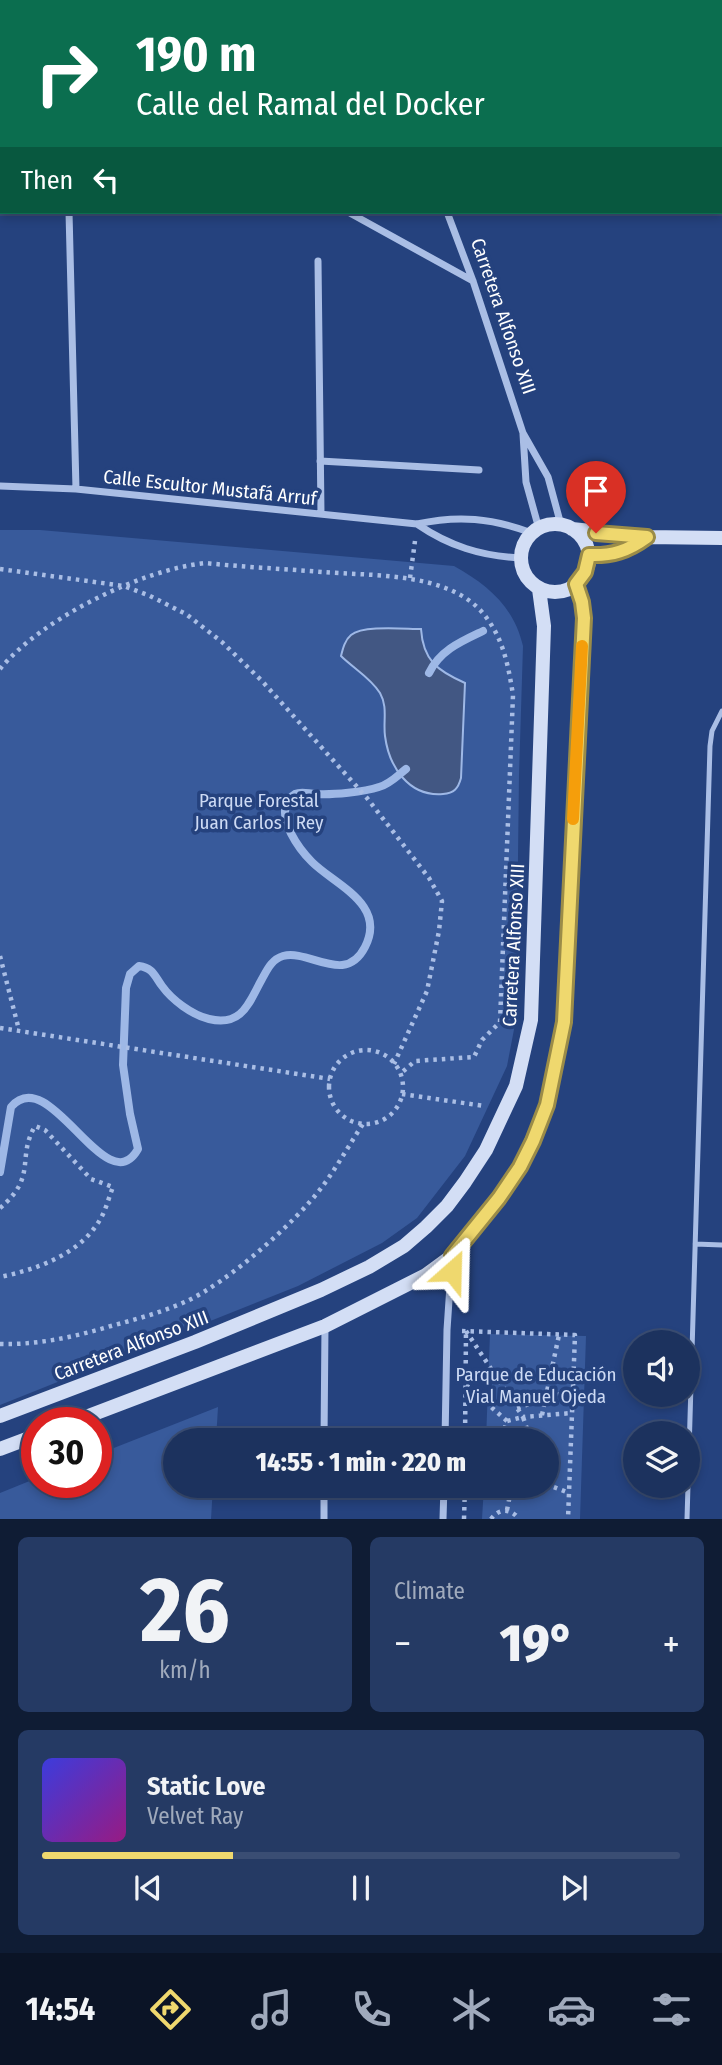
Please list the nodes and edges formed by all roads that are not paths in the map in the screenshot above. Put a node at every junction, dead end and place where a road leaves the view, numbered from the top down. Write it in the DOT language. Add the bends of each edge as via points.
graph roads {
  1 [pos="69,214"];
  2 [pos="352,214"];
  3 [pos="448,214"];
  4 [pos="318,261"];
  5 [pos="473,281"];
  6 [pos="523,433"];
  7 [pos="320,461"];
  8 [pos="479,470"];
  9 [pos="0,486"];
  10 [pos="76,489"];
  11 [pos="321,514"];
  12 [pos="417,524"];
  13 [pos="566,527"];
  14 [pos="535,531"];
  15 [pos="647,537"];
  16 [pos="722,538"];
  17 [pos="589,555"];
  18 [pos="520,558"];
  19 [pos="576,584"];
  20 [pos="539,589"];
  21 [pos="722,711"];
  22 [pos="695,1244"];
  23 [pos="722,1245"];
  24 [pos="452,1256"];
  25 [pos="325,1326"];
  26 [pos="112,1407"];
  27 [pos="0,1416"];
  28 [pos="324,1428"];
  29 [pos="445,1428"];
  30 [pos="21,1441"];
  31 [pos="0,1449"];
  32 [pos="324,1498"];
  33 [pos="444,1498"];
  34 [pos="324,1519"];
  35 [pos="443,1519"];
  36 [pos="687,1519"];
  1 -- 10 [label="street"];
  2 -- 5 [label="street"];
  3 -- 5 [label="street, Carretera Alfonso XIII"];
  4 -- 7 [label="street"];
  5 -- 6 [label="street, Carretera Alfonso XIII"];
  6 -- 13 [label="street, Carretera Alfonso XIII" via="548,477"];
  6 -- 14 [label="street, Carretera Alfonso XIII"];
  7 -- 8 [label="street"];
  7 -- 11 [label="street"];
  9 -- 10 [label="street, Calle Escultor Mustafá Arruf"];
  10 -- 11 [label="street, Calle Escultor Mustafá Arruf"];
  11 -- 12 [label="street, Calle Escultor Mustafá Arruf"];
  12 -- 14 [label="street, Calle Escultor Mustafá Arruf" via="487,519"];
  12 -- 18 [label="street, Calle Escultor Mustafá Arruf" via="435,537 477,553"];
  13 -- 14 [label="main road" via="550,525"];
  13 -- 15 [label="main road"];
  13 -- 17 [label="main road" via="580,535"];
  14 -- 18 [label="main road"];
  15 -- 16 [label="main road"];
  15 -- 17 [label="main road" via="620,553"];
  17 -- 19 [label="main road"];
  18 -- 20 [label="main road" via="528,580"];
  19 -- 20 [label="main road" via="558,592"];
  19 -- 24 [label="main road" via="584,618 564,1022 556,1067 547,1105 520,1167"];
  20 -- 27 [label="main road, Carretera Alfonso XIII" via="544,626 531,1020 516,1086 486,1150 447,1206 404,1246 369,1267 195,1342"];
  21 -- 22 [label="lane" via="710,746"];
  22 -- 23 [label="lane"];
  22 -- 36 [label="lane"];
  24 -- 25 [label="main road" via="397,1291"];
  24 -- 29 [label="street"];
  25 -- 26 [label="main road"];
  25 -- 28 [label="street"];
  30 -- 31 [label="main road"];
  32 -- 34 [label="street"];
  33 -- 35 [label="street"];
}
